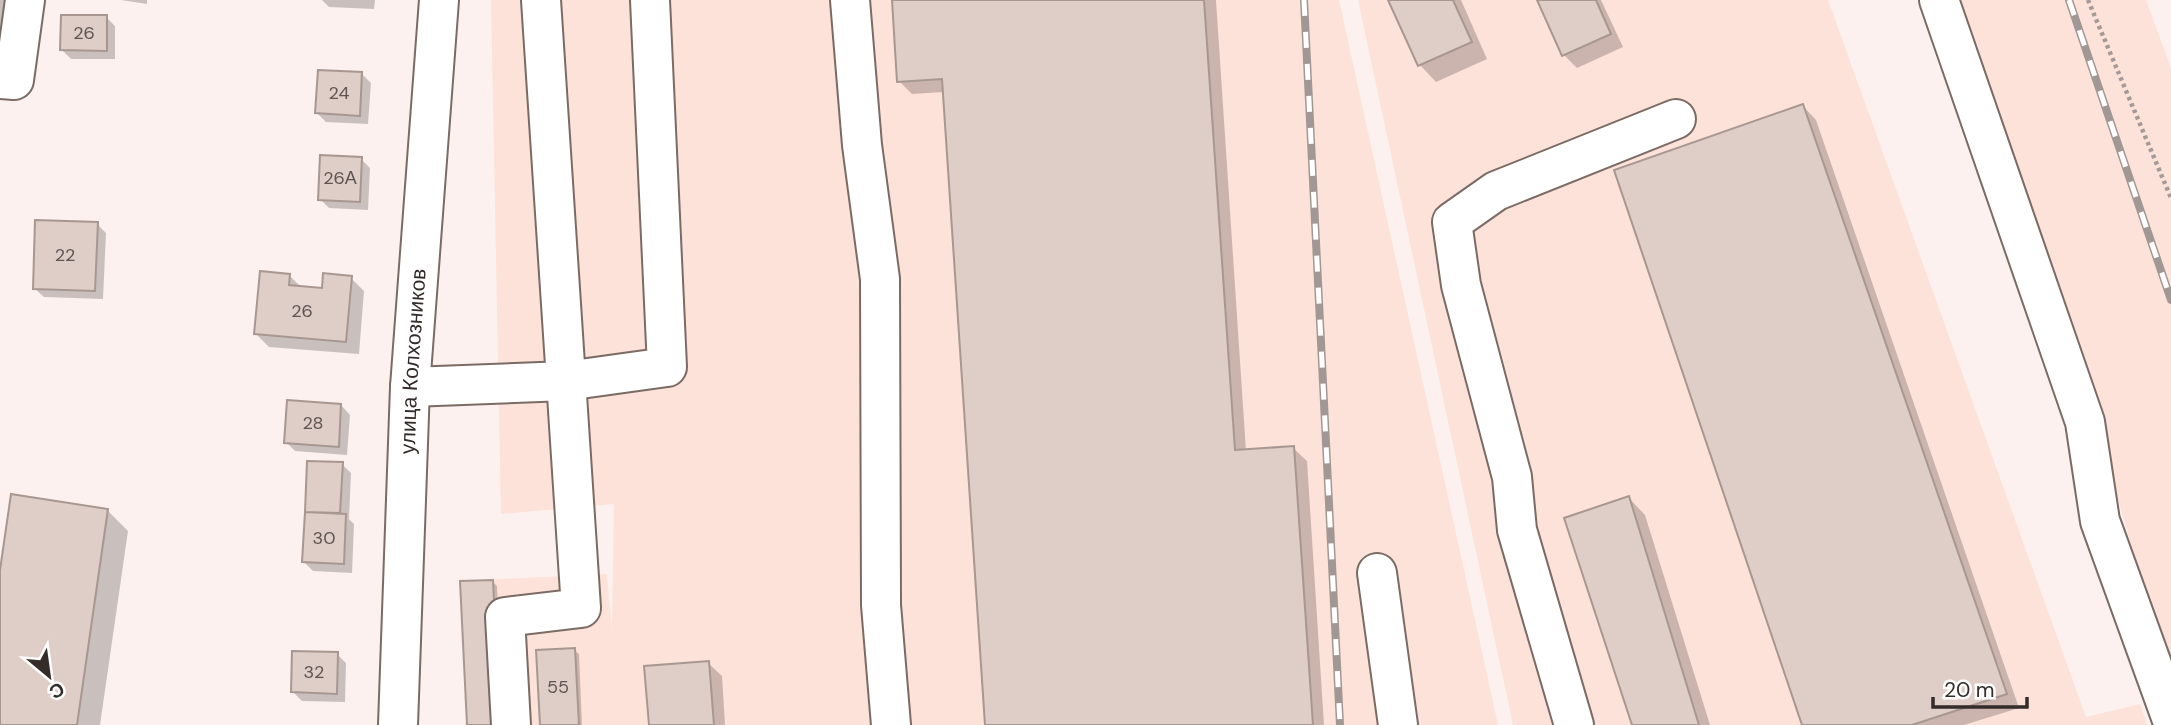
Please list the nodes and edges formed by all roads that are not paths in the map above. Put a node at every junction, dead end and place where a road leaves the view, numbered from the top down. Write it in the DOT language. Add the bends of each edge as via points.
graph roads {
  1 [pos="25,0"];
  2 [pos="439,0"];
  3 [pos="541,0"];
  4 [pos="650,0"];
  5 [pos="850,0"];
  6 [pos="1939,0"];
  7 [pos="0,79"];
  8 [pos="1676,119"];
  9 [pos="566,380"];
  10 [pos="410,387"];
  11 [pos="1377,573"];
  12 [pos="2171,717"];
  13 [pos="398,725"];
  14 [pos="511,725"];
  15 [pos="891,725"];
  16 [pos="1398,725"];
  17 [pos="1574,725"];
  1 -- 7 [label="street" via="14,80"];
  2 -- 10 [label="street, улица Колхозников"];
  3 -- 9 [label="street"];
  4 -- 9 [label="street" via="667,367"];
  5 -- 15 [label="street" via="862,145 880,279 881,605"];
  6 -- 12 [label="street" via="2085,422 2100,521"];
  8 -- 17 [label="street" via="1496,191 1451,222 1461,285 1512,477 1517,530"];
  9 -- 10 [label="street"];
  9 -- 14 [label="street" via="581,608 505,617"];
  10 -- 13 [label="street, улица Колхозников"];
  11 -- 16 [label="street"];
}
